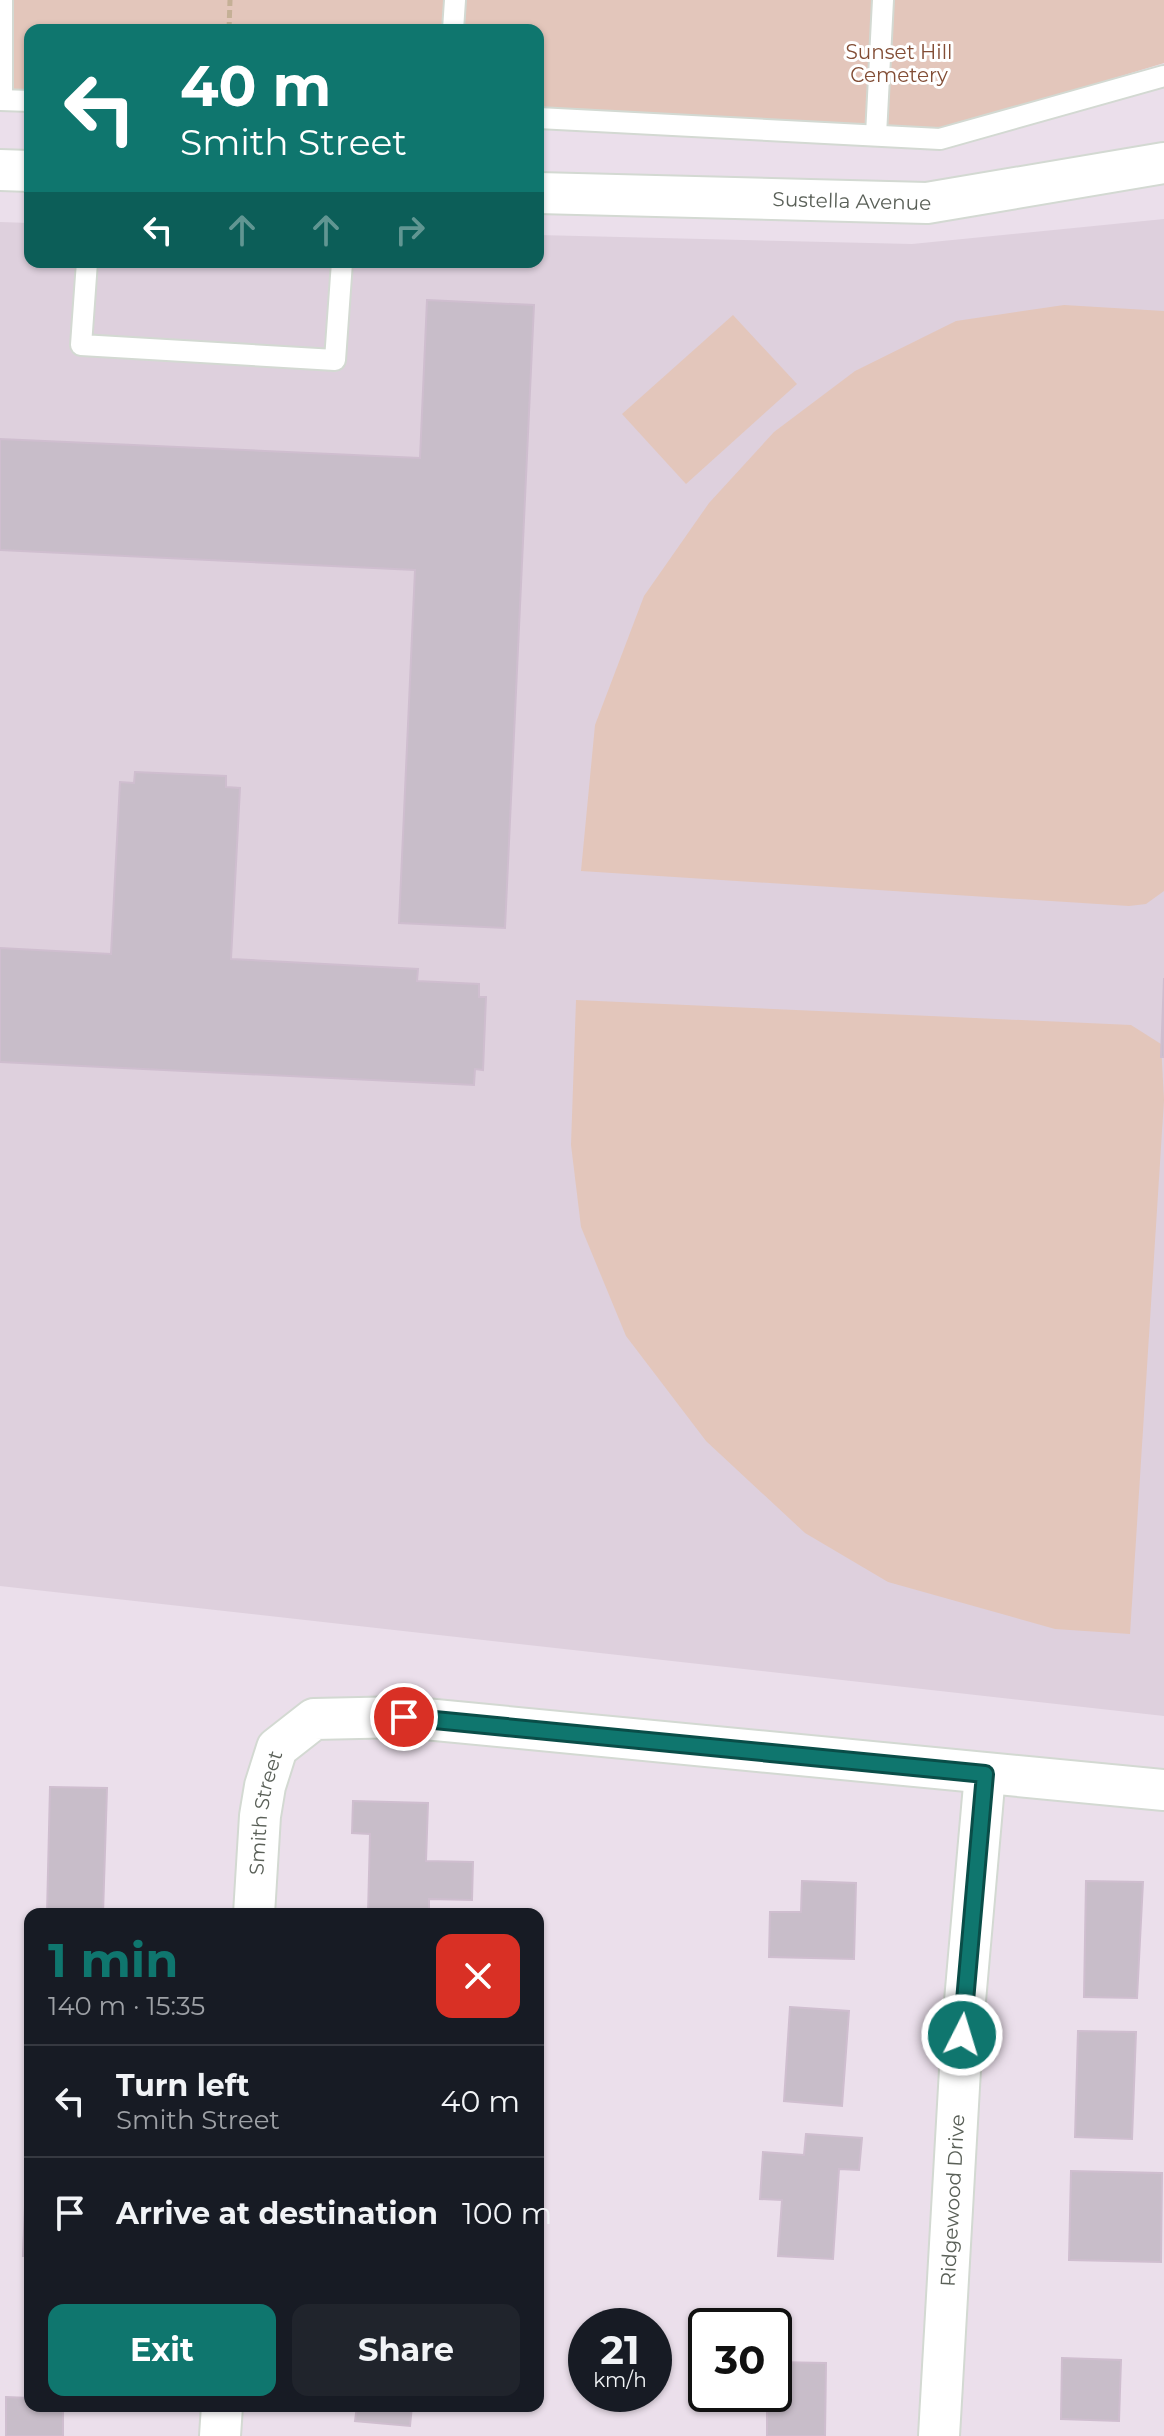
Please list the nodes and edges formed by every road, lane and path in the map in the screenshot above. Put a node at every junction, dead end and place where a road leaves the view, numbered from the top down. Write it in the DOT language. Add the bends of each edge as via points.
graph roads {
  1 [pos="2,0"];
  2 [pos="230,0"];
  3 [pos="455,0"];
  4 [pos="883,0"];
  5 [pos="229,24"];
  6 [pos="453,24"];
  7 [pos="1164,76"];
  8 [pos="1,100"];
  9 [pos="24,101"];
  10 [pos="544,118"];
  11 [pos="876,135"];
  12 [pos="1164,163"];
  13 [pos="0,170"];
  14 [pos="24,171"];
  15 [pos="544,193"];
  16 [pos="87,268"];
  17 [pos="342,268"];
  18 [pos="985,1774"];
  19 [pos="1164,1790"];
  20 [pos="255,1908"];
  21 [pos="222,2412"];
  22 [pos="220,2436"];
  23 [pos="939,2436"];
  1 -- 8 [label="lane"];
  2 -- 5 [label="path"];
  3 -- 6 [label="lane"];
  4 -- 11 [label="lane"];
  7 -- 11 [label="lane" via="940,139"];
  8 -- 9 [label="lane"];
  10 -- 11 [label="lane"];
  12 -- 15 [label="street, Sustella Avenue" via="927,203"];
  13 -- 14 [label="street"];
  16 -- 17 [label="lane" via="81,345 335,360"];
  18 -- 19 [label="street, Smith Street"];
  18 -- 20 [label="street, Smith Street" via="404,1717 314,1719 277,1748 265,1786"];
  18 -- 23 [label="street, Ridgewood Drive" via="962,2035"];
  21 -- 22 [label="street"];
}
